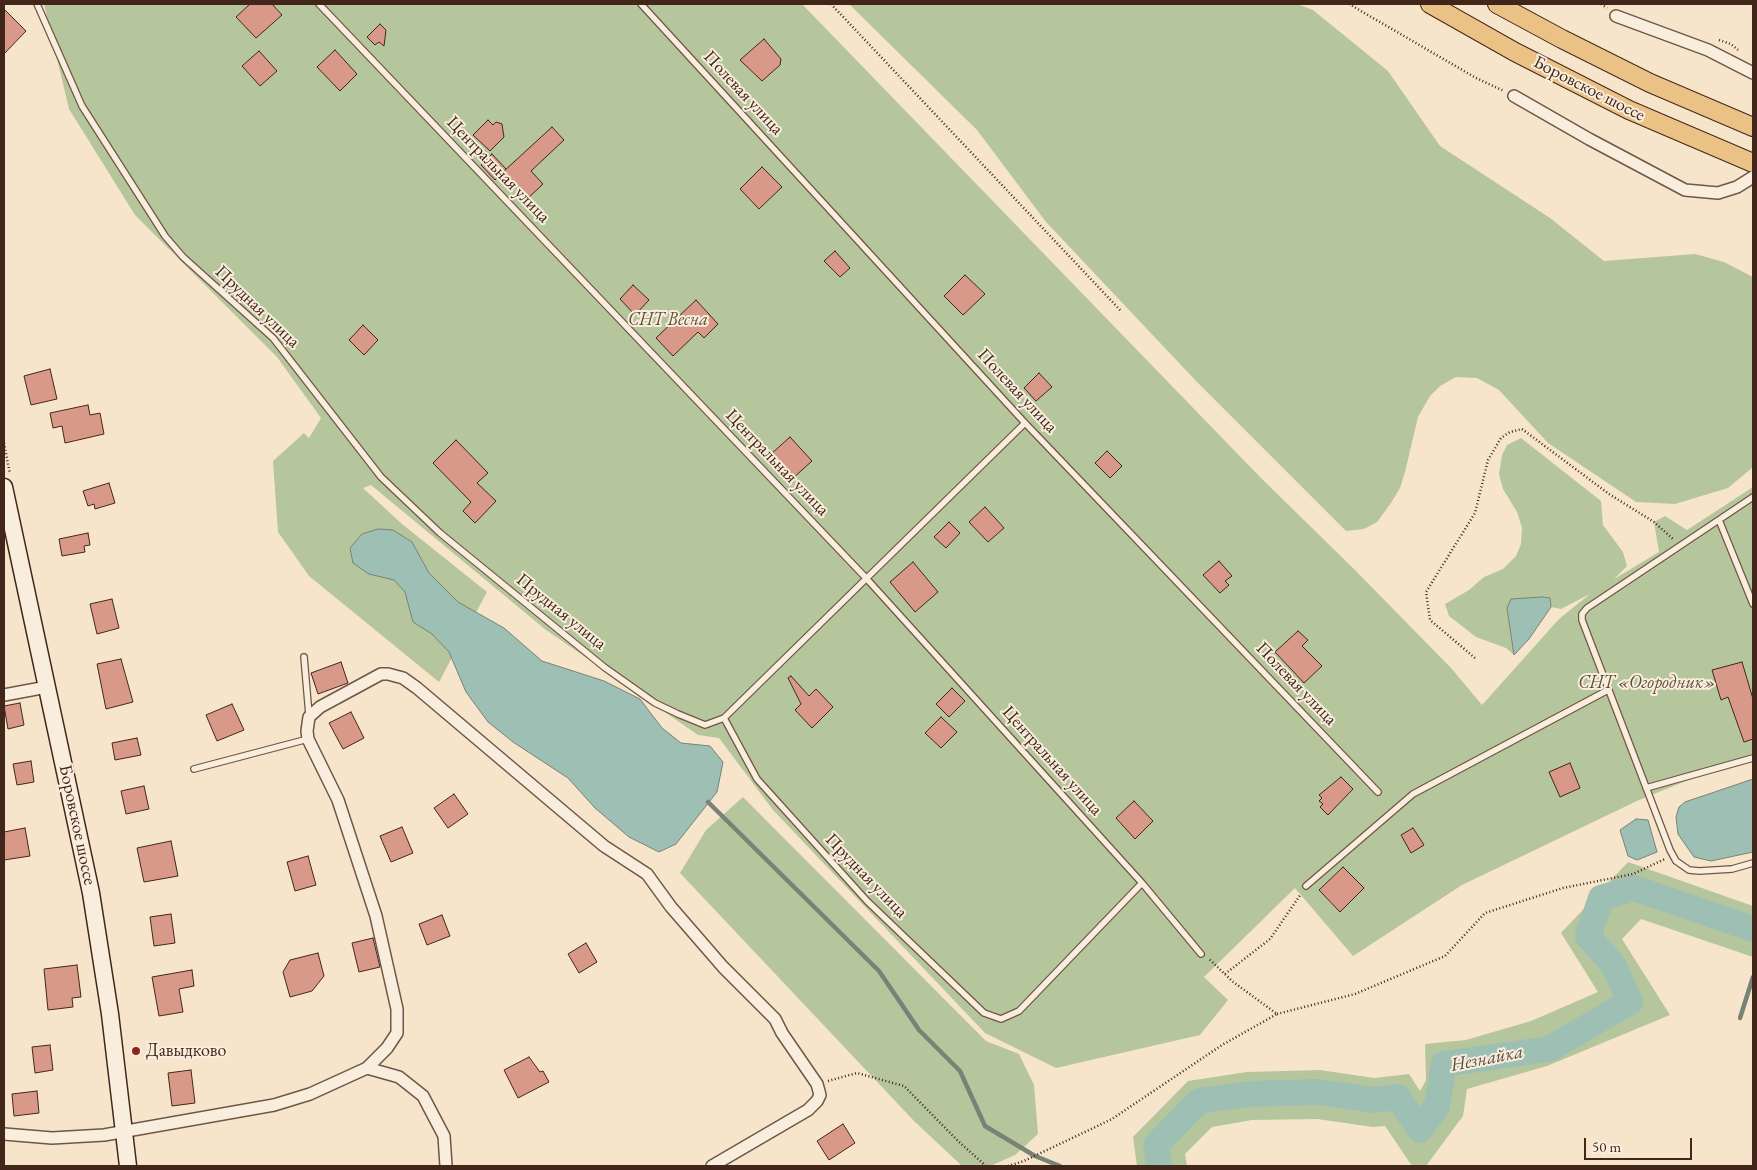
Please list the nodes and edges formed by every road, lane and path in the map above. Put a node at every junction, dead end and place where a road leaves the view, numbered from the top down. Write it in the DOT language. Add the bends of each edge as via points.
graph roads {
  1 [pos="37,4"];
  2 [pos="319,4"];
  3 [pos="641,4"];
  4 [pos="831,4"];
  5 [pos="1349,4"];
  6 [pos="1430,4"];
  7 [pos="1498,4"];
  8 [pos="1616,16"];
  9 [pos="1753,72"];
  10 [pos="1514,96"];
  11 [pos="1753,127"];
  12 [pos="1753,163"];
  13 [pos="1753,178"];
  14 [pos="1122,311"];
  15 [pos="1025,423"];
  16 [pos="4,487"];
  17 [pos="1753,497"];
  18 [pos="1719,520"];
  19 [pos="1680,545"];
  20 [pos="866,578"];
  21 [pos="1753,604"];
  22 [pos="304,656"];
  23 [pos="1475,658"];
  24 [pos="47,687"];
  25 [pos="1608,690"];
  26 [pos="4,695"];
  27 [pos="310,717"];
  28 [pos="724,718"];
  29 [pos="308,739"];
  30 [pos="1753,758"];
  31 [pos="194,769"];
  32 [pos="1646,788"];
  33 [pos="1378,792"];
  34 [pos="1672,855"];
  35 [pos="1753,863"];
  36 [pos="1142,883"];
  37 [pos="1306,886"];
  38 [pos="1201,954"];
  39 [pos="1225,974"];
  40 [pos="1277,1014"];
  41 [pos="367,1068"];
  42 [pos="817,1084"];
  43 [pos="124,1132"];
  44 [pos="4,1134"];
  45 [pos="128,1166"];
  46 [pos="446,1166"];
  47 [pos="712,1166"];
  48 [pos="986,1166"];
  49 [pos="1008,1166"];
  1 -- 28 [label="lane, Прудная улица" via="82,106 165,236 183,257 273,338 381,476 440,533 604,666 655,703 706,725"];
  2 -- 20 [label="lane, Центральная улица"];
  3 -- 15 [label="lane, Полевая улица"];
  4 -- 14 [label="path"];
  5 -- 10 [label="path" via="1476,78"];
  6 -- 12 [label="main road, Боровское шоссе" via="1615,103"];
  7 -- 11 [label="main road, Боровское шоссе" via="1650,83"];
  8 -- 9 [label="street" via="1708,50"];
  10 -- 13 [label="street" via="1675,186 1696,193 1728,191"];
  15 -- 20 [label="lane"];
  15 -- 33 [label="lane, Полевая улица"];
  16 -- 24 [label="main road, Боровское шоссе"];
  17 -- 18 [label="lane"];
  18 -- 19 [label="lane"];
  18 -- 21 [label="lane"];
  19 -- 23 [label="path" via="1654,522 1609,494 1522,429 1510,432 1500,438 1488,460 1474,513 1426,592 1430,620"];
  19 -- 25 [label="lane" via="1586,608 1582,614 1582,625"];
  20 -- 28 [label="lane"];
  20 -- 36 [label="lane, Центральная улица"];
  22 -- 27 [label="lane"];
  24 -- 26 [label="street"];
  24 -- 43 [label="main road, Боровское шоссе" via="91,893"];
  25 -- 32 [label="lane"];
  25 -- 37 [label="lane" via="1413,794"];
  27 -- 29 [label="street"];
  27 -- 42 [label="street" via="320,707 381,674 394,675 410,683 604,846 647,874 723,967 775,1019"];
  28 -- 36 [label="lane, Прудная улица" via="757,779 867,901 984,1014 1001,1018 1019,1011"];
  29 -- 31 [label="lane"];
  29 -- 41 [label="street" via="341,809 376,916 397,1009 397,1033"];
  30 -- 32 [label="lane"];
  32 -- 34 [label="lane"];
  34 -- 35 [label="lane" via="1689,870 1732,869"];
  34 -- 40 [label="path" via="1633,874 1563,888 1486,913 1445,956 1355,994"];
  36 -- 38 [label="lane, Центральная улица"];
  37 -- 39 [label="path" via="1270,939"];
  38 -- 39 [label="path"];
  39 -- 40 [label="path"];
  40 -- 49 [label="path" via="1112,1119"];
  41 -- 43 [label="street" via="310,1094 274,1105"];
  41 -- 46 [label="street" via="399,1077 423,1096 444,1136"];
  42 -- 47 [label="street" via="820,1095 812,1108"];
  42 -- 48 [label="path" via="858,1073 904,1086"];
  43 -- 44 [label="street" via="63,1138"];
  43 -- 45 [label="main road, Боровское шоссе"];
}
